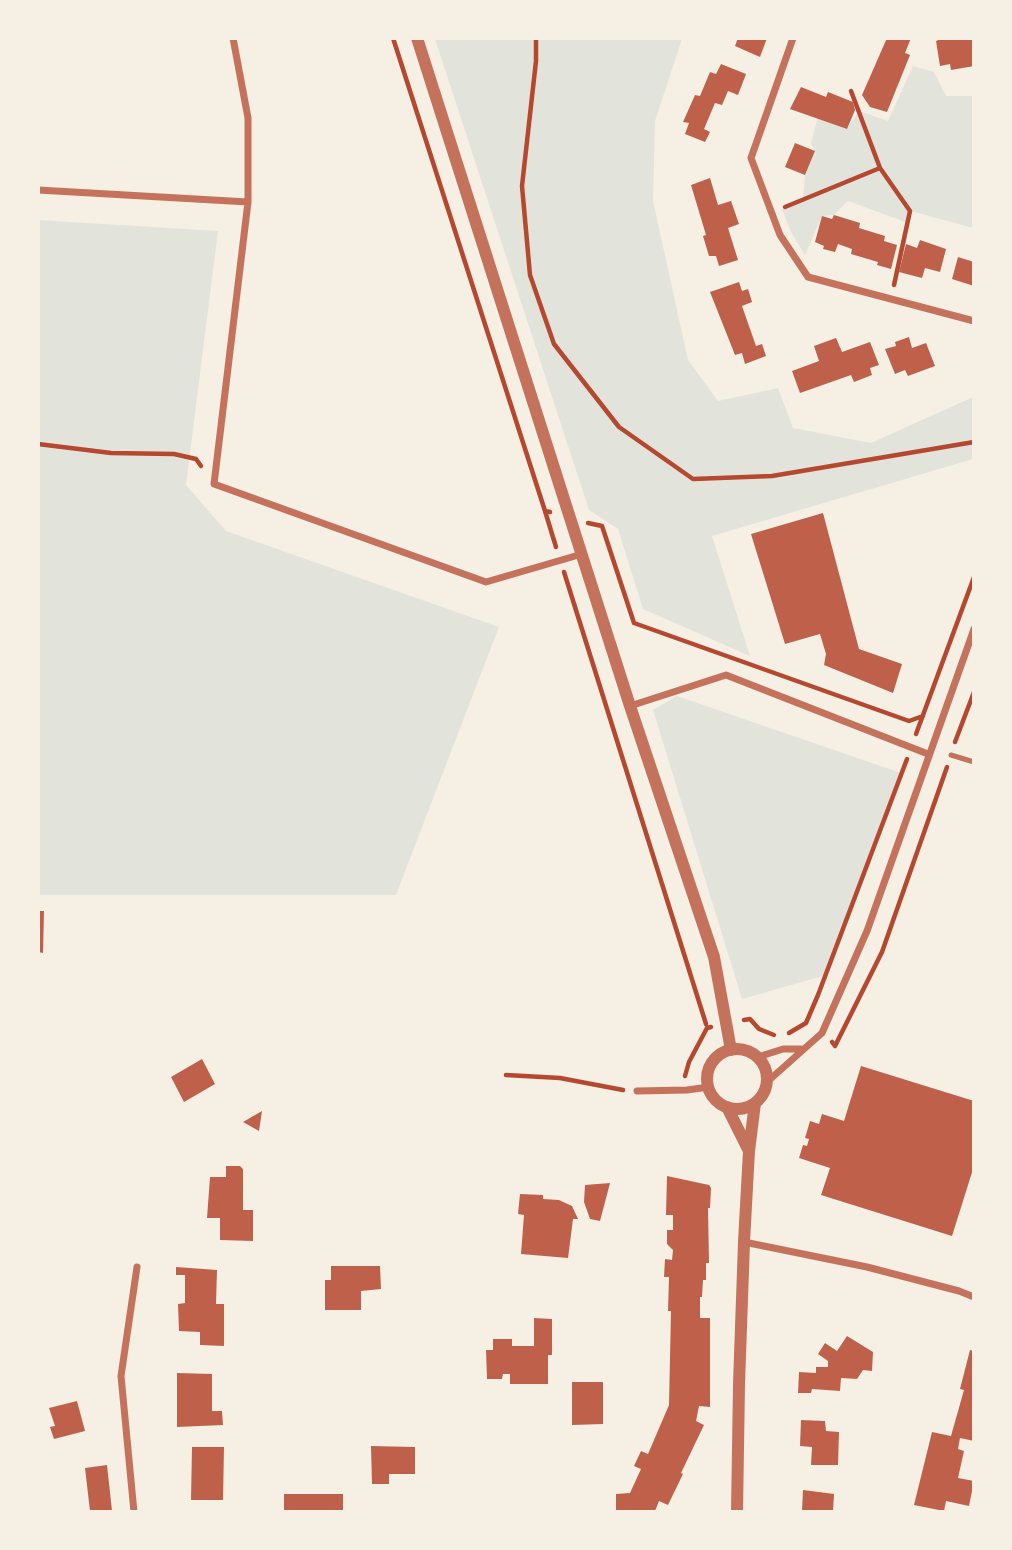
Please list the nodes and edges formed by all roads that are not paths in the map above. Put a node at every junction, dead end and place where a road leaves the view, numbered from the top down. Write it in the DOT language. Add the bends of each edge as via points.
graph roads {
  1 [pos="233,38"];
  2 [pos="417,38"];
  3 [pos="793,38"];
  4 [pos="38,190"];
  5 [pos="248,202"];
  6 [pos="974,321"];
  7 [pos="583,554"];
  8 [pos="974,629"];
  9 [pos="630,706"];
  10 [pos="928,754"];
  11 [pos="951,755"];
  12 [pos="974,762"];
  13 [pos="802,1048"];
  14 [pos="731,1050"];
  15 [pos="758,1057"];
  16 [pos="767,1082"];
  17 [pos="709,1087"];
  18 [pos="637,1091"];
  19 [pos="755,1103"];
  20 [pos="727,1107"];
  21 [pos="749,1152"];
  22 [pos="744,1242"];
  23 [pos="136,1267"];
  24 [pos="974,1297"];
  25 [pos="134,1511"];
  26 [pos="737,1511"];
  1 -- 5 [label="street" via="248,118"];
  2 -- 7 [label="street"];
  3 -- 6 [label="street" via="751,158 780,235 808,277"];
  4 -- 5 [label="street"];
  5 -- 7 [label="street" via="214,484 486,582"];
  7 -- 9 [label="street"];
  8 -- 10 [label="street"];
  9 -- 10 [label="street" via="726,675"];
  9 -- 14 [label="street" via="714,957"];
  10 -- 13 [label="street" via="867,931 822,1032"];
  11 -- 12 [label="lane"];
  13 -- 15 [label="street"];
  13 -- 16 [label="street"];
  14 -- 15 [label="street"];
  14 -- 17 [label="street" via="710,1068"];
  15 -- 16 [label="street"];
  16 -- 19 [label="street"];
  17 -- 18 [label="street"];
  17 -- 20 [label="street"];
  19 -- 20 [label="street"];
  19 -- 21 [label="street"];
  20 -- 21 [label="street"];
  21 -- 22 [label="street"];
  22 -- 24 [label="street" via="867,1267"];
  22 -- 26 [label="street"];
  23 -- 25 [label="street" via="121,1376"];
}
